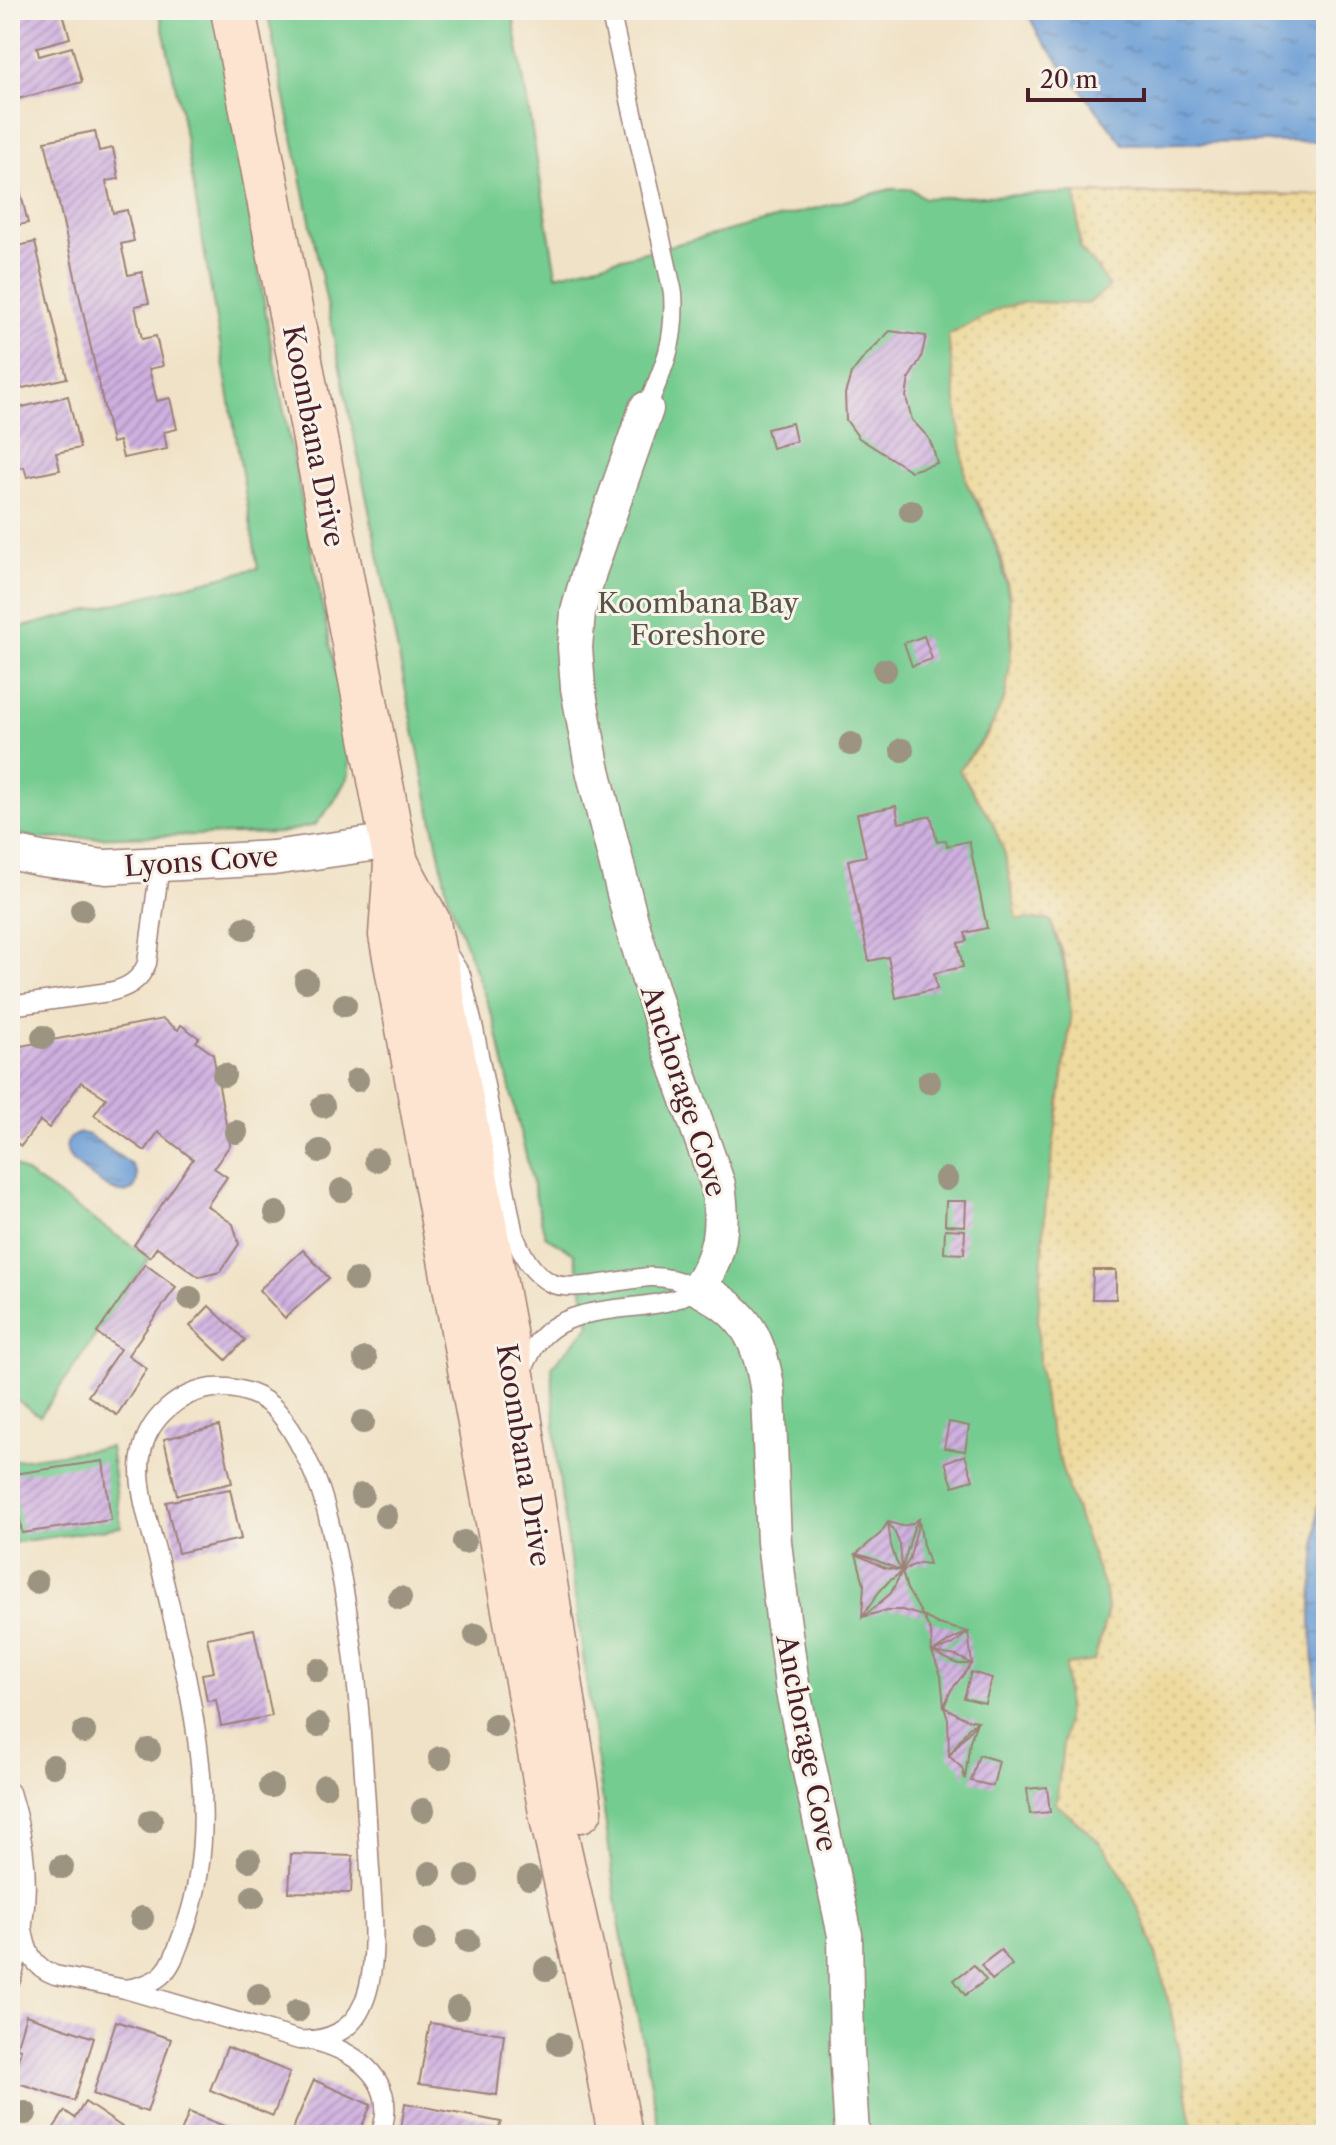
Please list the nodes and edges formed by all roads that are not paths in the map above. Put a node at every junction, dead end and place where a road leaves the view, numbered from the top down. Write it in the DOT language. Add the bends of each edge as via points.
graph roads {
  1 [pos="233,10"];
  2 [pos="610,10"];
  3 [pos="646,409"];
  4 [pos="10,852"];
  5 [pos="394,852"];
  6 [pos="160,865"];
  7 [pos="428,922"];
  8 [pos="10,1006"];
  9 [pos="698,1288"];
  10 [pos="517,1402"];
  11 [pos="10,1792"];
  12 [pos="23,1929"];
  13 [pos="10,1982"];
  14 [pos="125,1989"];
  15 [pos="315,2041"];
  16 [pos="606,2059"];
  17 [pos="380,2135"];
  18 [pos="620,2135"];
  19 [pos="852,2135"];
  1 -- 5 [label="main road, Koombana Drive"];
  2 -- 3 [label="lane" via="673,293 672,340"];
  3 -- 9 [label="street, Anchorage Cove" via="589,572 575,647 592,766 631,921 718,1185 721,1229 710,1270"];
  4 -- 6 [label="street, Lyons Cove" via="106,867"];
  5 -- 6 [label="street, Lyons Cove"];
  5 -- 7 [label="main road, Koombana Drive"];
  5 -- 16 [label="main road, Koombana Drive" via="391,935 552,1818"];
  6 -- 8 [label="lane" via="147,963 135,981 109,992"];
  7 -- 9 [label="lane" via="461,975 514,1235 523,1256 552,1284 651,1277"];
  7 -- 10 [label="main road, Koombana Drive"];
  9 -- 10 [label="lane" via="670,1301 577,1315 545,1332 523,1366"];
  9 -- 19 [label="street, Anchorage Cove" via="751,1330 765,1369 774,1542 793,1692 845,1935"];
  10 -- 16 [label="main road, Koombana Drive" via="580,1809"];
  11 -- 12 [label="lane" via="26,1862"];
  12 -- 13 [label="lane"];
  12 -- 14 [label="lane" via="25,1945 44,1971"];
  14 -- 15 [label="lane"];
  14 -- 15 [label="lane" via="153,1982 171,1965 198,1883 202,1842 194,1724 144,1500 142,1451 160,1415 174,1402 229,1387 247,1391 278,1412 304,1453 323,1499 352,1644 364,1757 372,1970 366,1999 352,2023"];
  15 -- 17 [label="lane" via="355,2058 377,2080 386,2107"];
  16 -- 18 [label="main road, Koombana Drive"];
}
